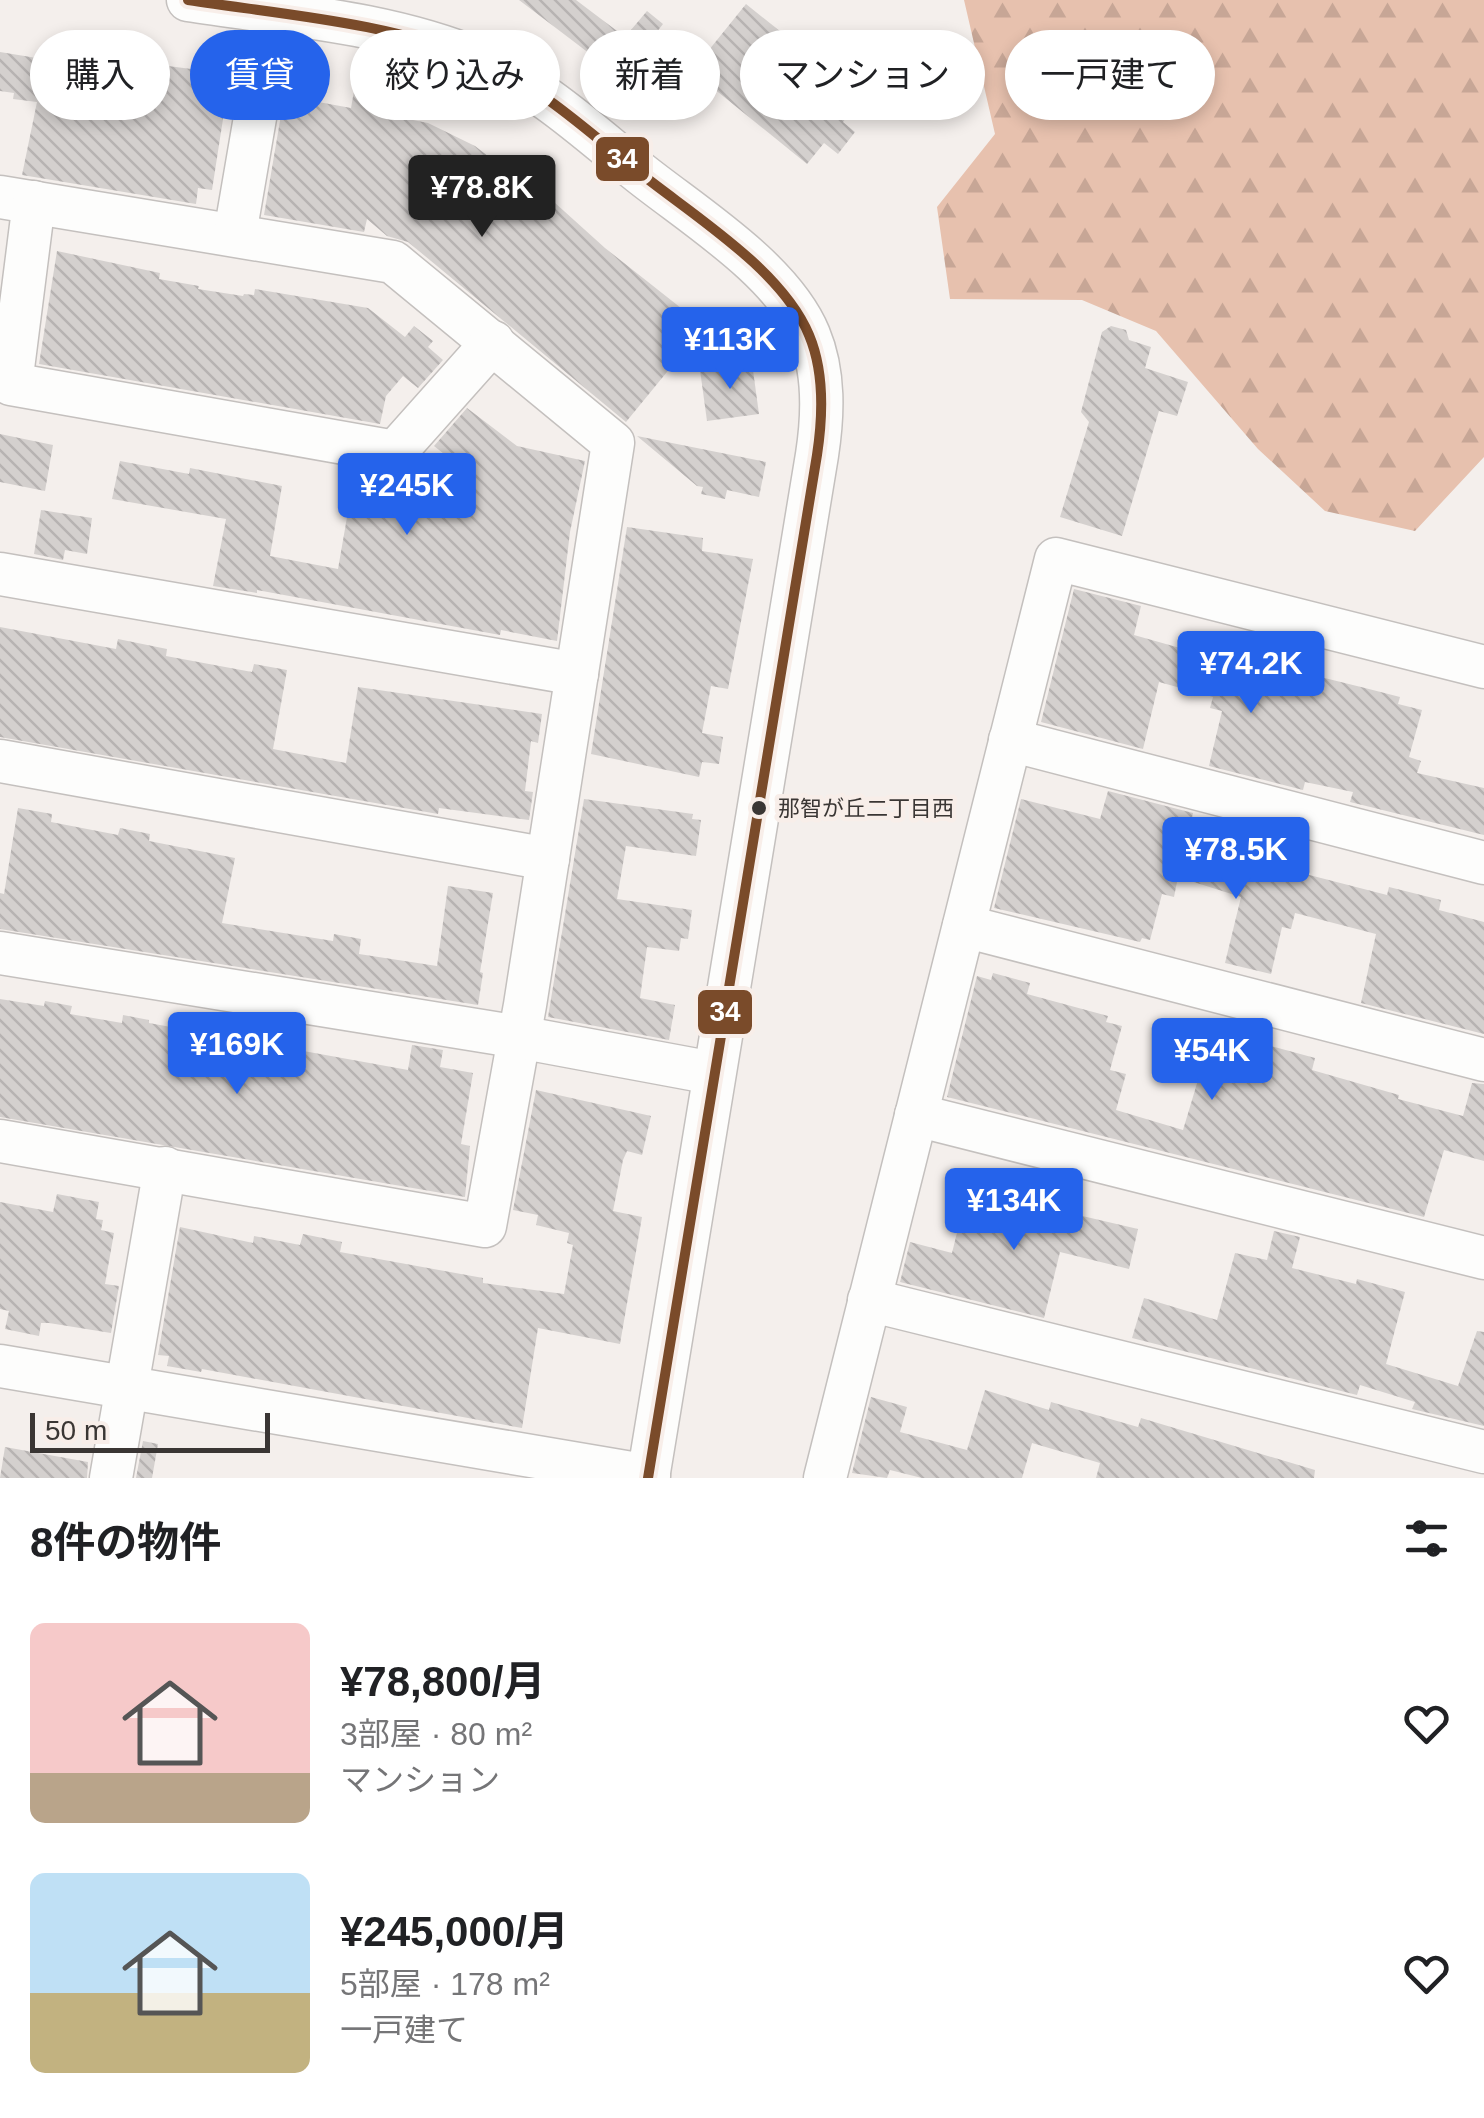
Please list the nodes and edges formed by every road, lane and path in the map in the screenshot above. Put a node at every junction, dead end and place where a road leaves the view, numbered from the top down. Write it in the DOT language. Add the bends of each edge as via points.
graph roads {
  1 [pos="188,0"];
  2 [pos="273,13"];
  3 [pos="17,200"];
  4 [pos="234,234"];
  5 [pos="493,342"];
  6 [pos="0,574"];
  7 [pos="1484,667"];
  8 [pos="577,674"];
  9 [pos="1010,740"];
  10 [pos="0,761"];
  11 [pos="548,859"];
  12 [pos="1484,863"];
  13 [pos="964,926"];
  14 [pos="0,953"];
  15 [pos="519,1037"];
  16 [pos="1484,1060"];
  17 [pos="713,1073"];
  18 [pos="916,1114"];
  19 [pos="0,1141"];
  20 [pos="165,1168"];
  21 [pos="1484,1258"];
  22 [pos="869,1300"];
  23 [pos="0,1366"];
  24 [pos="126,1386"];
  25 [pos="1484,1452"];
  26 [pos="648,1477"];
  27 [pos="111,1478"];
  28 [pos="825,1478"];
  1 -- 2 [label="street"];
  2 -- 4 [label="street"];
  2 -- 17 [label="street" via="430,42 517,80 750,261 810,335 823,411 818,455"];
  3 -- 4 [label="street"];
  3 -- 5 [label="street" via="11,384 395,452"];
  4 -- 5 [label="street" via="393,262"];
  5 -- 8 [label="street" via="614,442"];
  6 -- 8 [label="street"];
  7 -- 9 [label="street" via="1056,559"];
  8 -- 11 [label="street"];
  9 -- 12 [label="street"];
  9 -- 13 [label="street"];
  10 -- 11 [label="street"];
  11 -- 15 [label="street"];
  13 -- 16 [label="street"];
  13 -- 18 [label="street"];
  14 -- 15 [label="street"];
  15 -- 17 [label="street"];
  15 -- 20 [label="street" via="485,1226"];
  17 -- 26 [label="street"];
  18 -- 21 [label="street"];
  18 -- 22 [label="street"];
  19 -- 20 [label="street"];
  20 -- 24 [label="street"];
  22 -- 25 [label="street"];
  22 -- 28 [label="street"];
  23 -- 24 [label="street"];
  24 -- 26 [label="street"];
  24 -- 27 [label="street"];
}
